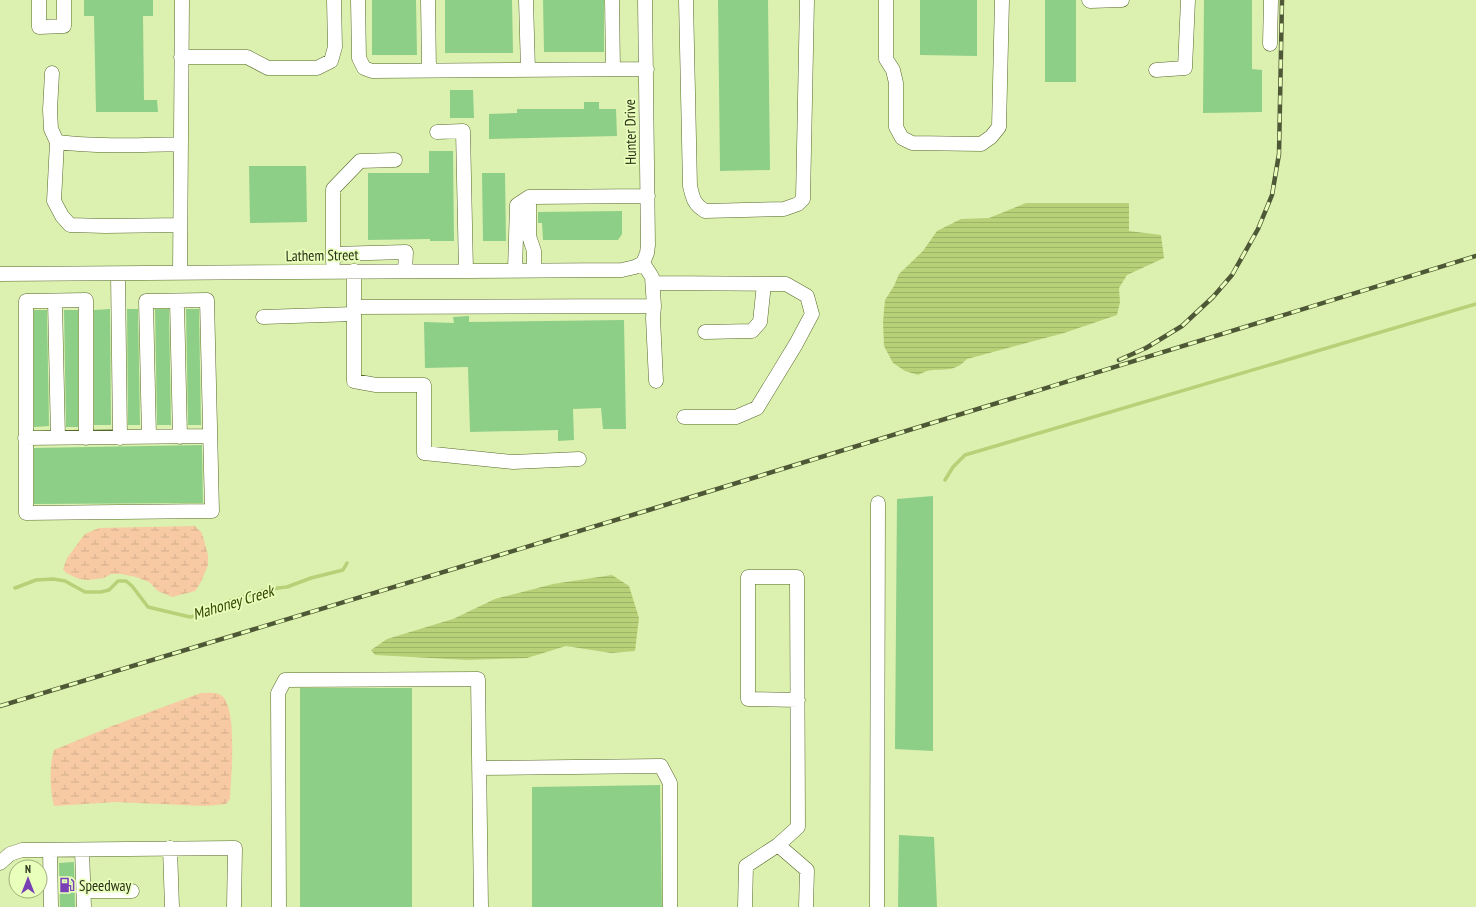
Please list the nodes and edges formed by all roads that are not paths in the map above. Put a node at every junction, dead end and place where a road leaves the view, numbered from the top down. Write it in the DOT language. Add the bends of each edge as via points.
graph roads {
  1 [pos="39,0"];
  2 [pos="64,0"];
  3 [pos="182,0"];
  4 [pos="334,0"];
  5 [pos="358,0"];
  6 [pos="428,0"];
  7 [pos="526,0"];
  8 [pos="612,0"];
  9 [pos="645,0"];
  10 [pos="686,0"];
  11 [pos="807,0"];
  12 [pos="886,0"];
  13 [pos="1002,0"];
  14 [pos="1089,0"];
  15 [pos="1122,0"];
  16 [pos="1188,0"];
  17 [pos="1271,0"];
  18 [pos="1270,44"];
  19 [pos="181,57"];
  20 [pos="613,69"];
  21 [pos="647,69"];
  22 [pos="429,70"];
  23 [pos="528,70"];
  24 [pos="1156,70"];
  25 [pos="52,73"];
  26 [pos="437,132"];
  27 [pos="57,142"];
  28 [pos="181,144"];
  29 [pos="395,160"];
  30 [pos="648,196"];
  31 [pos="529,197"];
  32 [pos="180,225"];
  33 [pos="333,254"];
  34 [pos="643,263"];
  35 [pos="516,270"];
  36 [pos="534,270"];
  37 [pos="354,271"];
  38 [pos="405,271"];
  39 [pos="466,271"];
  40 [pos="333,272"];
  41 [pos="180,273"];
  42 [pos="0,274"];
  43 [pos="118,274"];
  44 [pos="652,283"];
  45 [pos="764,284"];
  46 [pos="176,300"];
  47 [pos="55,301"];
  48 [pos="654,306"];
  49 [pos="354,311"];
  50 [pos="263,317"];
  51 [pos="705,332"];
  52 [pos="656,381"];
  53 [pos="684,418"];
  54 [pos="210,436"];
  55 [pos="149,437"];
  56 [pos="180,437"];
  57 [pos="25,438"];
  58 [pos="58,438"];
  59 [pos="86,438"];
  60 [pos="120,438"];
  61 [pos="579,459"];
  62 [pos="878,503"];
  63 [pos="798,700"];
  64 [pos="479,768"];
  65 [pos="778,845"];
  66 [pos="170,848"];
  67 [pos="50,850"];
  68 [pos="82,850"];
  69 [pos="0,862"];
  70 [pos="83,891"];
  71 [pos="132,891"];
  72 [pos="51,907"];
  73 [pos="84,907"];
  74 [pos="172,907"];
  75 [pos="234,907"];
  76 [pos="279,907"];
  77 [pos="481,907"];
  78 [pos="670,907"];
  79 [pos="745,907"];
  80 [pos="806,907"];
  81 [pos="877,907"];
  1 -- 2 [label="street" via="39,27 64,26"];
  3 -- 19 [label="street"];
  4 -- 19 [label="street" via="335,47 331,61 317,68 268,68 247,57"];
  5 -- 22 [label="street" via="359,58 364,68 372,71"];
  6 -- 22 [label="street"];
  7 -- 23 [label="street"];
  8 -- 20 [label="street"];
  9 -- 21 [label="street, Hunter Drive"];
  10 -- 11 [label="street" via="690,186 692,199 705,211 784,209 798,204 802,199"];
  12 -- 13 [label="street" via="886,59 893,70 896,83 896,127 902,138 912,143 982,144 999,128"];
  14 -- 15 [label="street"];
  16 -- 24 [label="street" via="1185,68"];
  17 -- 18 [label="street"];
  19 -- 28 [label="street"];
  20 -- 21 [label="street"];
  20 -- 23 [label="street"];
  21 -- 30 [label="street, Hunter Drive"];
  22 -- 23 [label="street"];
  25 -- 27 [label="street" via="51,129"];
  26 -- 39 [label="street" via="463,131"];
  27 -- 28 [label="street" via="104,145"];
  27 -- 32 [label="street" via="54,201 70,225"];
  28 -- 32 [label="street"];
  29 -- 33 [label="street" via="360,161 333,189"];
  30 -- 31 [label="street"];
  30 -- 34 [label="street, Hunter Drive" via="648,245"];
  31 -- 35 [label="street" via="517,204"];
  31 -- 36 [label="street" via="529,236 534,251"];
  32 -- 41 [label="street"];
  33 -- 38 [label="street" via="406,252"];
  33 -- 40 [label="street"];
  34 -- 36 [label="street, Lathem Street" via="622,270"];
  34 -- 44 [label="street" via="652,276"];
  35 -- 36 [label="street, Lathem Street"];
  35 -- 39 [label="street, Lathem Street"];
  37 -- 38 [label="street, Lathem Street"];
  37 -- 40 [label="street, Lathem Street"];
  37 -- 49 [label="street"];
  38 -- 39 [label="street, Lathem Street"];
  40 -- 41 [label="street, Lathem Street"];
  41 -- 43 [label="street, Lathem Street"];
  42 -- 43 [label="street, Lathem Street"];
  43 -- 60 [label="street"];
  44 -- 45 [label="street"];
  44 -- 48 [label="street"];
  45 -- 51 [label="street" via="760,322 752,331"];
  45 -- 53 [label="street" via="786,284 807,296 812,314 796,344 757,408 736,417"];
  46 -- 54 [label="street" via="207,300"];
  46 -- 55 [label="street" via="146,301"];
  46 -- 56 [label="street"];
  47 -- 57 [label="street" via="26,301"];
  47 -- 58 [label="street"];
  47 -- 59 [label="street" via="86,300"];
  48 -- 49 [label="street"];
  48 -- 52 [label="street" via="652,318"];
  49 -- 50 [label="street"];
  49 -- 61 [label="street" via="354,381 376,385 424,385 424,453 514,462"];
  54 -- 56 [label="street"];
  54 -- 57 [label="street" via="212,511 26,513"];
  55 -- 56 [label="street"];
  55 -- 60 [label="street"];
  57 -- 58 [label="street"];
  58 -- 59 [label="street"];
  59 -- 60 [label="street"];
  62 -- 81 [label="street"];
  63 -- 63 [label="street" via="797,577 748,577 748,699"];
  63 -- 65 [label="street" via="798,827"];
  64 -- 76 [label="street" via="478,679 285,680 278,693"];
  64 -- 77 [label="street"];
  64 -- 78 [label="street" via="661,766 670,783"];
  65 -- 79 [label="street" via="746,866"];
  65 -- 80 [label="street" via="807,870"];
  66 -- 68 [label="street"];
  66 -- 74 [label="street"];
  66 -- 75 [label="street" via="235,848"];
  67 -- 68 [label="street"];
  67 -- 69 [label="street" via="22,850 10,854"];
  67 -- 72 [label="street"];
  68 -- 70 [label="street"];
  70 -- 71 [label="street"];
  70 -- 73 [label="street"];
}
